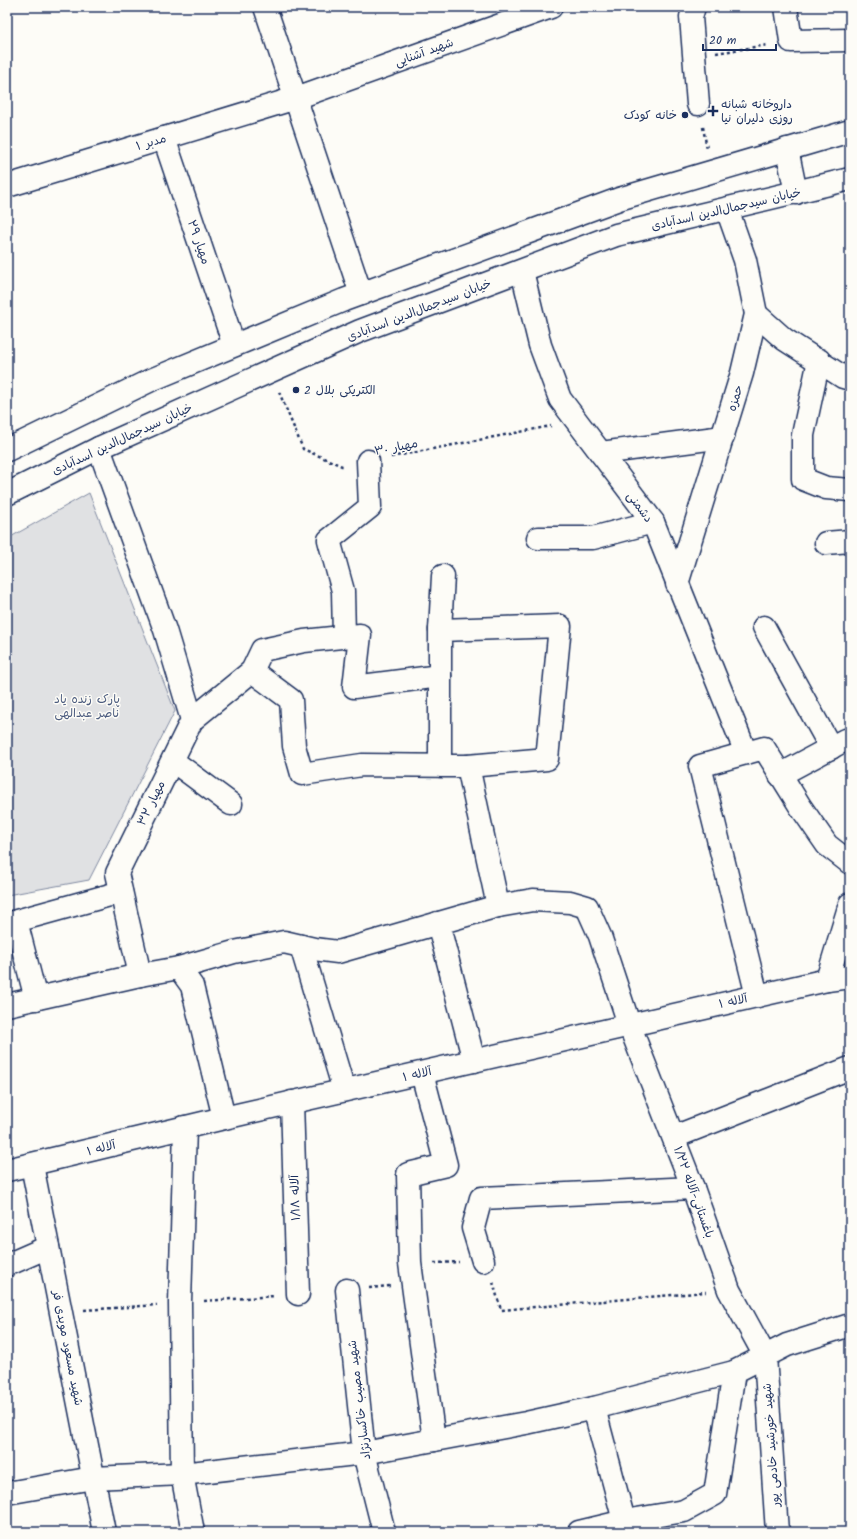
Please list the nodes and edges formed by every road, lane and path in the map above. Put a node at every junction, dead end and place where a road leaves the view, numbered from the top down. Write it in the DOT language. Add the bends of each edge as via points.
graph roads {
  1 [pos="265,7"];
  2 [pos="552,7"];
  3 [pos="694,7"];
  4 [pos="786,7"];
  5 [pos="850,40"];
  6 [pos="791,41"];
  7 [pos="694,57"];
  8 [pos="296,98"];
  9 [pos="698,104"];
  10 [pos="850,131"];
  11 [pos="164,138"];
  12 [pos="787,149"];
  13 [pos="711,171"];
  14 [pos="850,179"];
  15 [pos="7,186"];
  16 [pos="796,192"];
  17 [pos="727,209"];
  18 [pos="522,270"];
  19 [pos="361,294"];
  20 [pos="756,314"];
  21 [pos="234,345"];
  22 [pos="819,360"];
  23 [pos="270,371"];
  24 [pos="850,379"];
  25 [pos="577,422"];
  26 [pos="723,437"];
  27 [pos="99,448"];
  28 [pos="7,450"];
  29 [pos="601,453"];
  30 [pos="368,462"];
  31 [pos="850,490"];
  32 [pos="7,494"];
  33 [pos="653,522"];
  34 [pos="538,538"];
  35 [pos="850,541"];
  36 [pos="826,544"];
  37 [pos="443,576"];
  38 [pos="677,584"];
  39 [pos="764,627"];
  40 [pos="440,630"];
  41 [pos="352,636"];
  42 [pos="252,671"];
  43 [pos="440,676"];
  44 [pos="192,720"];
  45 [pos="746,753"];
  46 [pos="173,761"];
  47 [pos="440,766"];
  48 [pos="468,766"];
  49 [pos="780,775"];
  50 [pos="231,804"];
  51 [pos="850,863"];
  52 [pos="121,892"];
  53 [pos="850,904"];
  54 [pos="498,906"];
  55 [pos="438,923"];
  56 [pos="301,946"];
  57 [pos="180,968"];
  58 [pos="140,975"];
  59 [pos="850,977"];
  60 [pos="827,980"];
  61 [pos="757,996"];
  62 [pos="36,999"];
  63 [pos="7,1005"];
  64 [pos="629,1024"];
  65 [pos="474,1061"];
  66 [pos="850,1068"];
  67 [pos="422,1072"];
  68 [pos="344,1090"];
  69 [pos="292,1102"];
  70 [pos="224,1118"];
  71 [pos="185,1127"];
  72 [pos="674,1137"];
  73 [pos="32,1165"];
  74 [pos="7,1170"];
  75 [pos="693,1188"];
  76 [pos="48,1247"];
  77 [pos="483,1261"];
  78 [pos="7,1265"];
  79 [pos="347,1290"];
  80 [pos="298,1294"];
  81 [pos="850,1325"];
  82 [pos="765,1356"];
  83 [pos="734,1372"];
  84 [pos="594,1408"];
  85 [pos="434,1440"];
  86 [pos="364,1453"];
  87 [pos="182,1474"];
  88 [pos="93,1478"];
  89 [pos="7,1493"];
  90 [pos="626,1526"];
  91 [pos="104,1532"];
  92 [pos="193,1532"];
  93 [pos="384,1532"];
  94 [pos="579,1532"];
  95 [pos="779,1532"];
  1 -- 8 [label="street"];
  2 -- 8 [label="street, شهید آشنایی"];
  3 -- 7 [label="street" via="691,17"];
  4 -- 6 [label="street"];
  5 -- 6 [label="street"];
  6 -- 7 [label="path"];
  7 -- 9 [label="street"];
  8 -- 11 [label="street, مدبر ۱"];
  8 -- 19 [label="street"];
  9 -- 13 [label="path"];
  10 -- 12 [label="street"];
  11 -- 15 [label="street, مدبر ۱"];
  11 -- 21 [label="street, مهیار ۲۹"];
  12 -- 13 [label="street"];
  12 -- 16 [label="street"];
  13 -- 19 [label="street" via="619,199"];
  14 -- 16 [label="street, خیابان سیدجمال‌الدین اسدآبادی"];
  16 -- 17 [label="street, خیابان سیدجمال‌الدین اسدآبادی"];
  17 -- 18 [label="street, خیابان سیدجمال‌الدین اسدآبادی" via="616,235"];
  17 -- 20 [label="street, حمزه" via="745,260"];
  18 -- 23 [label="street, خیابان سیدجمال‌الدین اسدآبادی" via="360,331"];
  18 -- 25 [label="street, دشمنی" via="545,359 560,399"];
  19 -- 21 [label="street"];
  20 -- 22 [label="street" via="784,339"];
  20 -- 26 [label="street, حمزه"];
  21 -- 28 [label="street" via="151,380"];
  22 -- 24 [label="street" via="844,378"];
  22 -- 31 [label="street" via="803,435 803,479 826,488"];
  23 -- 27 [label="street, خیابان سیدجمال‌الدین اسدآبادی"];
  23 -- 30 [label="path, مهیار ۳۰" via="304,449 342,466"];
  25 -- 29 [label="street, دشمنی"];
  25 -- 30 [label="path, مهیار ۳۰"];
  26 -- 29 [label="street"];
  26 -- 38 [label="street, حمزه"];
  27 -- 32 [label="street, خیابان سیدجمال‌الدین اسدآبادی"];
  27 -- 44 [label="street" via="165,630"];
  29 -- 33 [label="street, دشمنی"];
  30 -- 41 [label="street" via="370,507 329,540"];
  33 -- 34 [label="street" via="593,538"];
  33 -- 38 [label="street, دشمنی"];
  35 -- 36 [label="street"];
  37 -- 40 [label="street"];
  38 -- 45 [label="street, دشمنی"];
  39 -- 49 [label="street" via="838,744"];
  40 -- 43 [label="street"];
  40 -- 48 [label="street" via="560,626 547,759"];
  41 -- 42 [label="street" via="304,641 262,650"];
  41 -- 43 [label="street" via="354,687"];
  42 -- 44 [label="street"];
  42 -- 47 [label="street" via="290,700 294,746 302,774 362,765"];
  43 -- 47 [label="street"];
  44 -- 46 [label="street, مهیار ۳۲"];
  45 -- 49 [label="street" via="764,748"];
  45 -- 61 [label="street" via="700,766"];
  46 -- 50 [label="street"];
  46 -- 52 [label="street, مهیار ۳۲" via="116,873"];
  47 -- 48 [label="street"];
  48 -- 54 [label="street"];
  49 -- 51 [label="street" via="827,845"];
  52 -- 58 [label="street, مهیار ۳۲"];
  52 -- 62 [label="street" via="16,921"];
  53 -- 60 [label="street"];
  54 -- 55 [label="street"];
  54 -- 64 [label="street, باغستانی-آلاله ۱/۲۲" via="533,900 570,902 587,907 600,936"];
  55 -- 56 [label="street" via="338,952"];
  55 -- 65 [label="street"];
  56 -- 57 [label="street" via="284,942 234,952"];
  56 -- 68 [label="street"];
  57 -- 58 [label="street"];
  57 -- 70 [label="street" via="192,986"];
  58 -- 62 [label="street"];
  59 -- 60 [label="street, آلاله ۱"];
  60 -- 61 [label="street, آلاله ۱"];
  61 -- 64 [label="street, آلاله ۱"];
  62 -- 63 [label="street"];
  64 -- 65 [label="street, آلاله ۱"];
  64 -- 72 [label="street, باغستانی-آلاله ۱/۲۲"];
  65 -- 67 [label="street, آلاله ۱"];
  66 -- 72 [label="street"];
  67 -- 68 [label="street, آلاله ۱"];
  67 -- 85 [label="street" via="446,1165 408,1174 410,1264"];
  68 -- 69 [label="street, آلاله ۱"];
  69 -- 70 [label="street, آلاله ۱"];
  69 -- 80 [label="street, آلاله ۱/۱۸"];
  70 -- 71 [label="street, آلاله ۱"];
  71 -- 73 [label="street, آلاله ۱"];
  71 -- 87 [label="street" via="180,1303"];
  72 -- 75 [label="street, باغستانی-آلاله ۱/۲۲"];
  73 -- 74 [label="street, آلاله ۱"];
  73 -- 76 [label="street, شهید مسعود مویدی فر"];
  75 -- 77 [label="street" via="481,1198 473,1228"];
  75 -- 82 [label="street, باغستانی-آلاله ۱/۲۲" via="729,1290"];
  76 -- 78 [label="street"];
  76 -- 88 [label="street, شهید مسعود مویدی فر"];
  79 -- 86 [label="street, شهید مصیب خاکسارنژاد"];
  81 -- 82 [label="street" via="787,1345"];
  82 -- 83 [label="street"];
  82 -- 95 [label="street, شهید خورشید خادمی پور"];
  83 -- 84 [label="street"];
  83 -- 90 [label="street" via="715,1494 684,1511"];
  84 -- 85 [label="street"];
  84 -- 90 [label="street"];
  85 -- 86 [label="street"];
  86 -- 87 [label="street"];
  86 -- 93 [label="street, شهید مصیب خاکسارنژاد"];
  87 -- 88 [label="street"];
  87 -- 92 [label="street"];
  88 -- 89 [label="street"];
  88 -- 91 [label="street, شهید مسعود مویدی فر"];
  90 -- 94 [label="street"];
}
